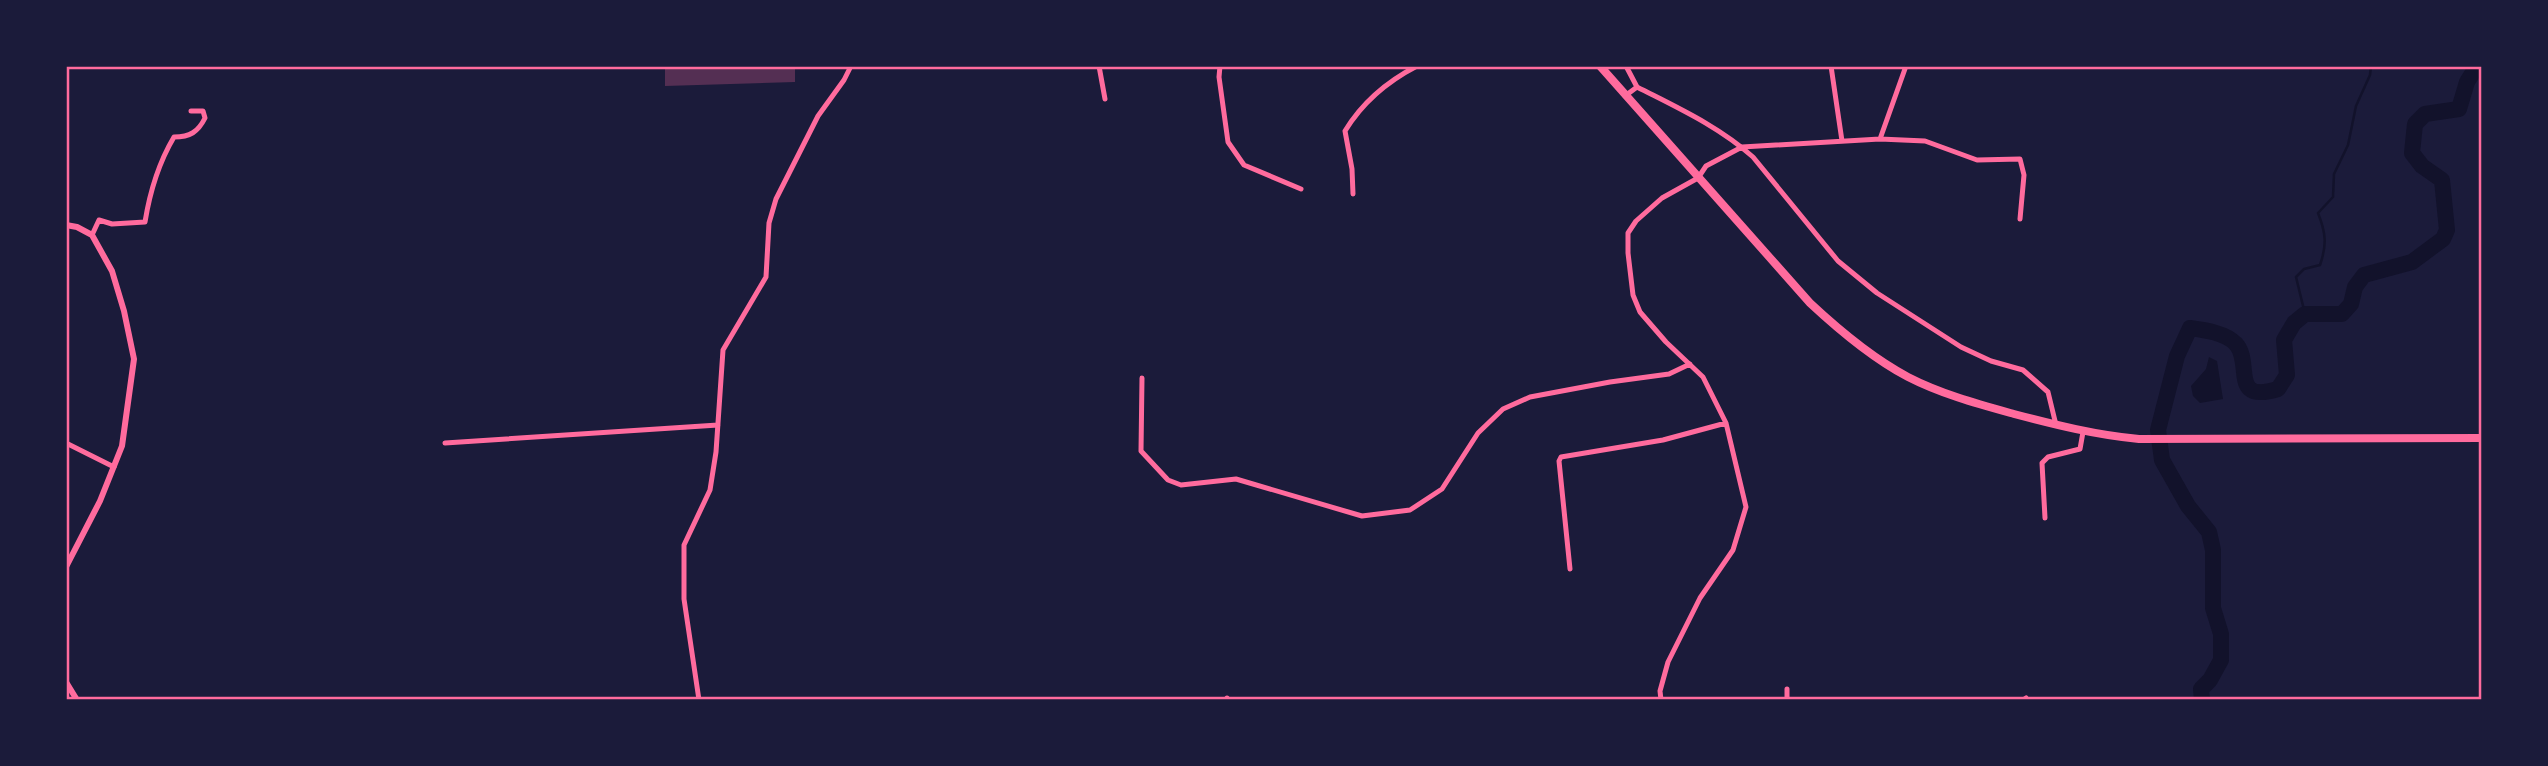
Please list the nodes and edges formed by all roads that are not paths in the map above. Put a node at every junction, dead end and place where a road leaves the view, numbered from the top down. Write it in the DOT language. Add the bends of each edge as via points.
graph roads {
  1 [pos="851,66"];
  2 [pos="1100,66"];
  3 [pos="1220,66"];
  4 [pos="1417,66"];
  5 [pos="1600,66"];
  6 [pos="1626,66"];
  7 [pos="1831,66"];
  8 [pos="1906,66"];
  9 [pos="1637,87"];
  10 [pos="1625,96"];
  11 [pos="1105,99"];
  12 [pos="191,111"];
  13 [pos="1880,139"];
  14 [pos="1842,141"];
  15 [pos="1742,147"];
  16 [pos="1698,178"];
  17 [pos="1301,189"];
  18 [pos="1353,194"];
  19 [pos="2020,219"];
  20 [pos="66,225"];
  21 [pos="92,235"];
  22 [pos="1690,364"];
  23 [pos="1142,378"];
  24 [pos="1726,423"];
  25 [pos="718,425"];
  26 [pos="2056,425"];
  27 [pos="2083,432"];
  28 [pos="2482,438"];
  29 [pos="66,443"];
  30 [pos="445,443"];
  31 [pos="114,467"];
  32 [pos="2045,518"];
  33 [pos="66,567"];
  34 [pos="1570,569"];
  35 [pos="66,682"];
  36 [pos="1787,689"];
  37 [pos="76,699"];
  38 [pos="699,699"];
  39 [pos="1661,699"];
  40 [pos="1787,699"];
  1 -- 25 [label="street" via="818,116 776,199 769,223 766,277 723,350"];
  2 -- 11 [label="street"];
  3 -- 17 [label="street" via="1228,142 1244,165"];
  4 -- 18 [label="street" via="1375,95 1345,131"];
  5 -- 10 [label="main road"];
  6 -- 9 [label="street"];
  7 -- 14 [label="street"];
  8 -- 13 [label="street"];
  9 -- 10 [label="street"];
  9 -- 15 [label="street" via="1709,123"];
  10 -- 16 [label="main road"];
  12 -- 21 [label="street" via="203,111 205,118 199,130 174,137 152,182 145,222 99,220"];
  13 -- 14 [label="street"];
  13 -- 19 [label="street" via="1924,141 1977,160 2020,159 2024,175"];
  14 -- 15 [label="street"];
  15 -- 16 [label="street" via="1706,166"];
  15 -- 26 [label="street" via="1838,261 1877,293 1961,347 2023,370 2048,392"];
  16 -- 22 [label="street" via="1662,198 1628,233 1633,295 1640,312"];
  16 -- 26 [label="main road" via="1810,303 1855,343 1908,377 1956,397"];
  20 -- 21 [label="street"];
  21 -- 31 [label="street" via="112,271 134,359 122,446"];
  22 -- 23 [label="street" via="1669,374 1530,397 1503,409 1478,433 1441,489 1410,510 1362,516 1236,479 1181,485 1168,480 1141,451"];
  22 -- 24 [label="street" via="1703,377"];
  24 -- 34 [label="street" via="1663,440 1561,457"];
  24 -- 39 [label="street" via="1746,507 1733,550 1700,598 1668,662"];
  25 -- 30 [label="street"];
  25 -- 38 [label="street" via="710,490 684,545 684,599"];
  26 -- 27 [label="main road"];
  27 -- 28 [label="main road" via="2139,439"];
  27 -- 32 [label="street" via="2080,449 2048,457 2042,463"];
  29 -- 31 [label="street"];
  31 -- 33 [label="street"];
  35 -- 37 [label="street"];
  36 -- 40 [label="street"];
}
